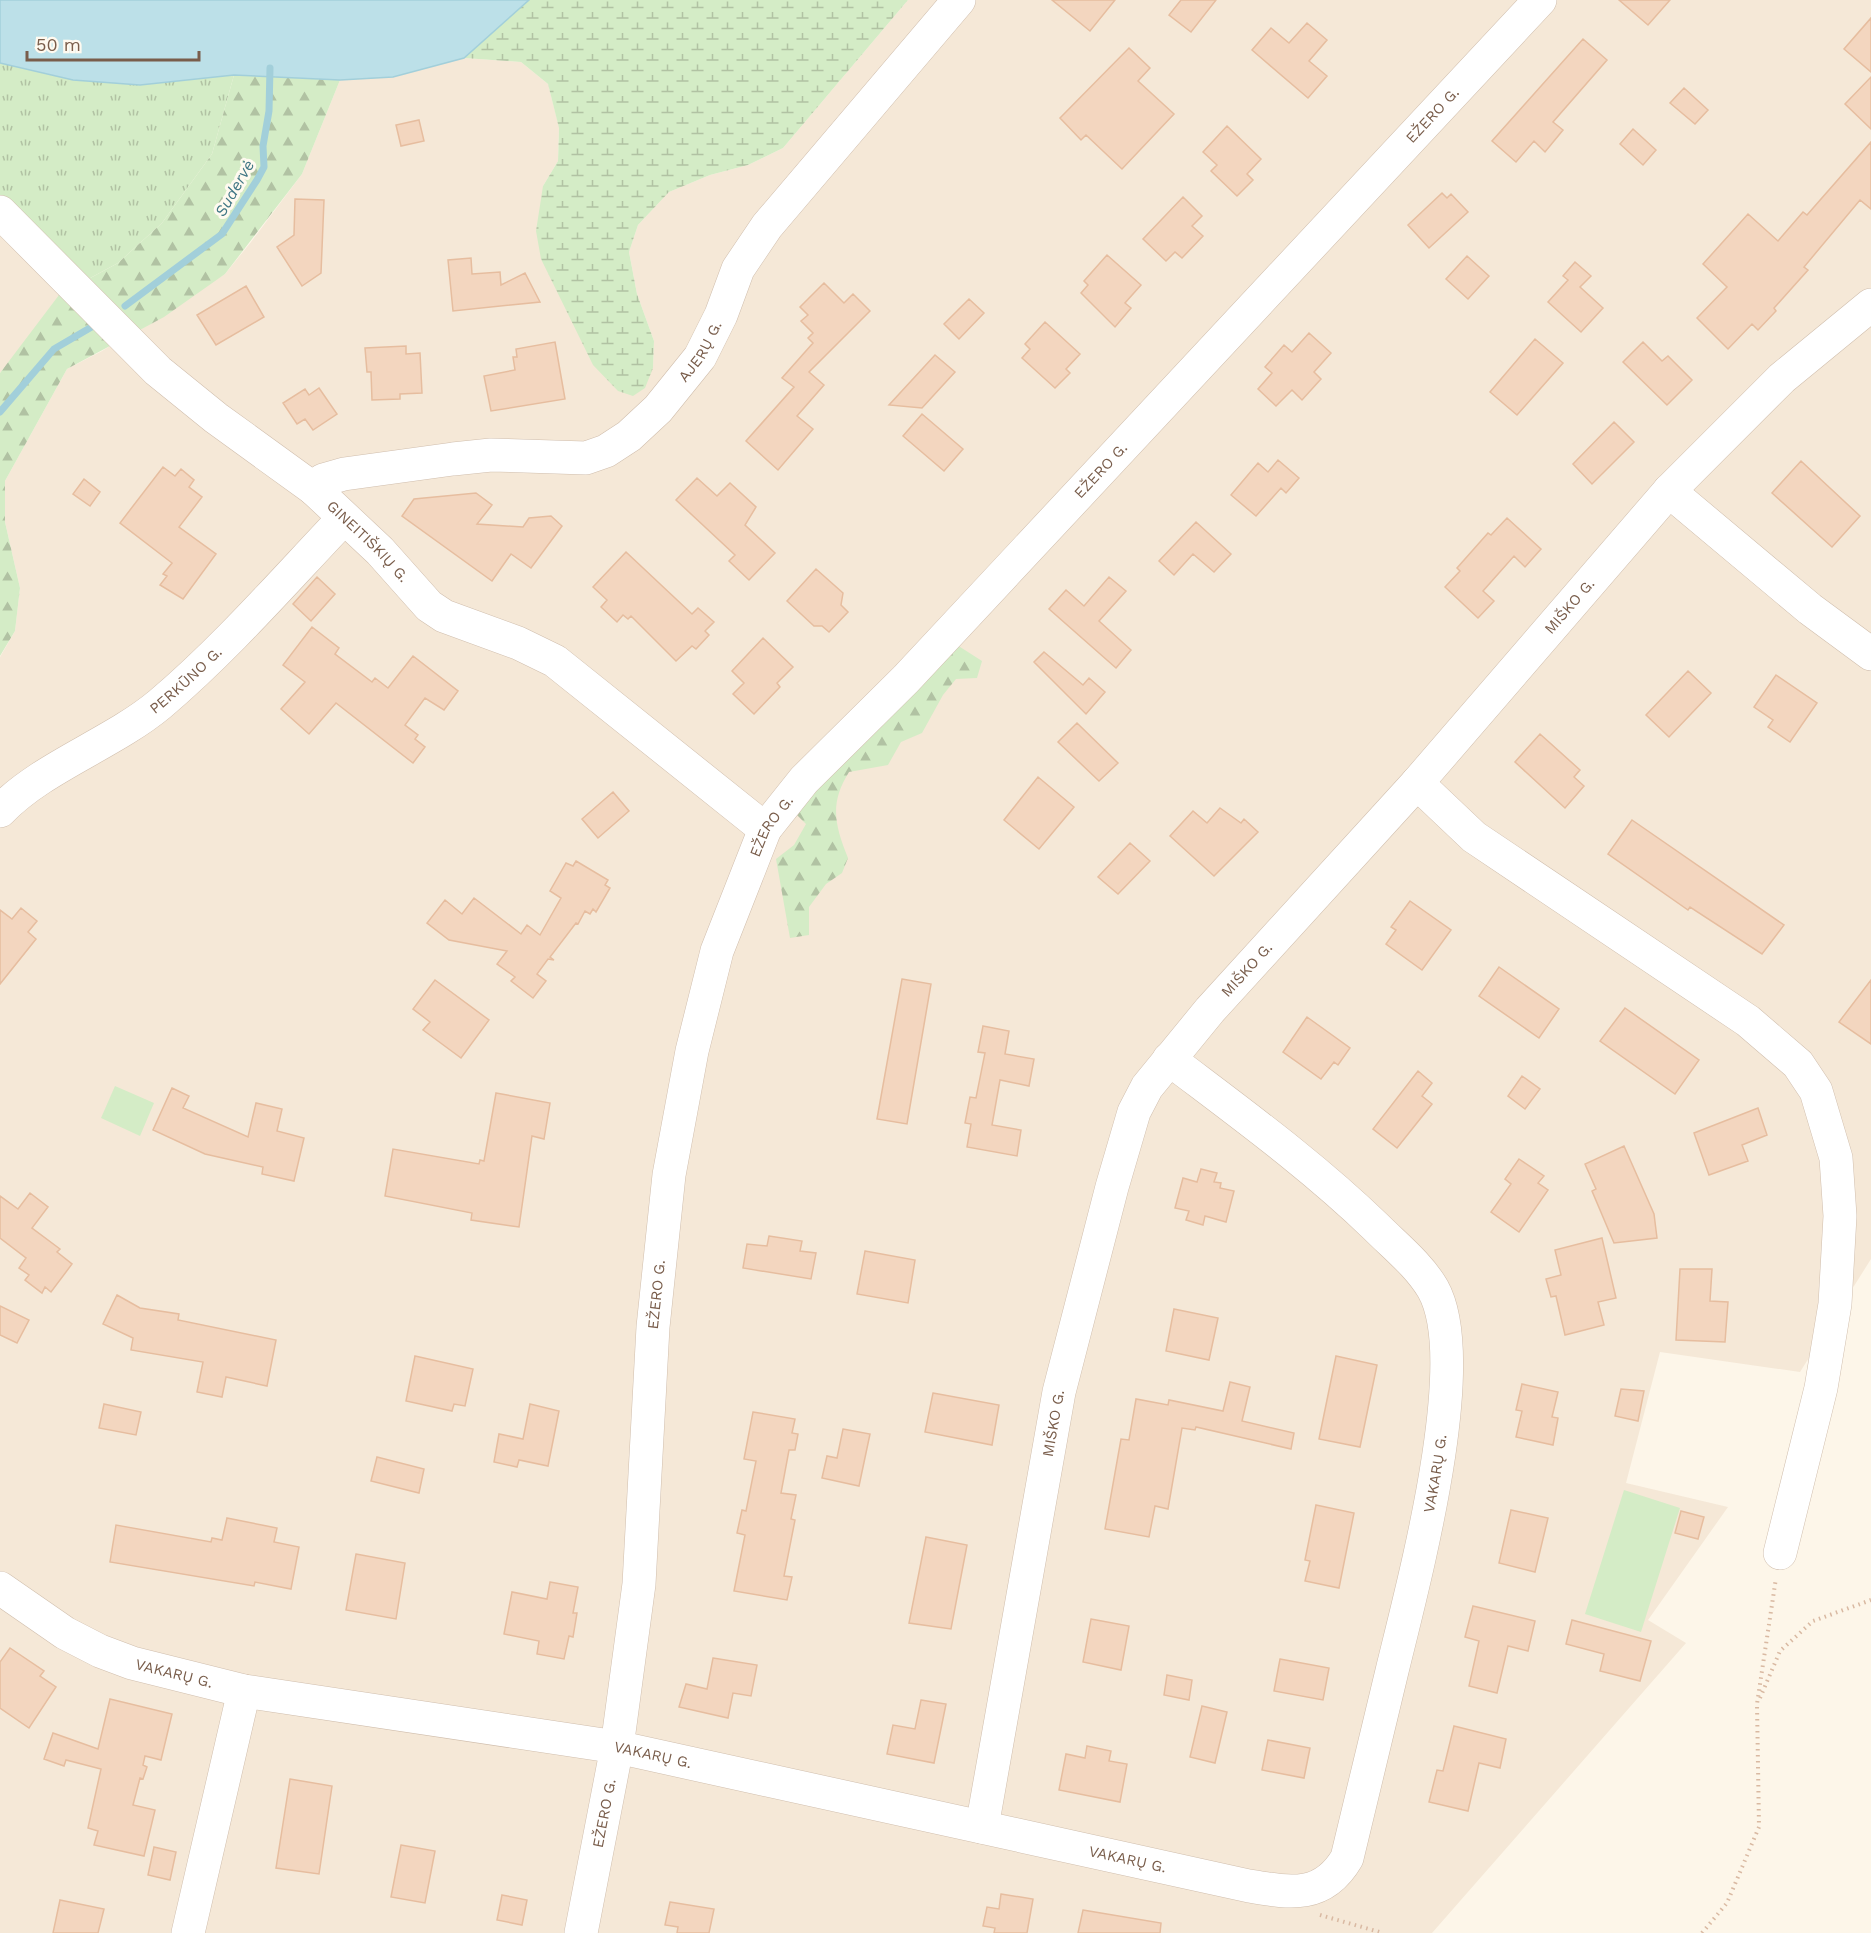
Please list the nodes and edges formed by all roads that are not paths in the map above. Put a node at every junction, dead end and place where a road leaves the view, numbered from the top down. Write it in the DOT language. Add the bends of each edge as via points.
graph roads {
  1 [pos="958,0"];
  2 [pos="1540,0"];
  3 [pos="0,212"];
  4 [pos="1871,305"];
  5 [pos="314,489"];
  6 [pos="1669,491"];
  7 [pos="344,518"];
  8 [pos="1871,654"];
  9 [pos="1417,783"];
  10 [pos="0,811"];
  11 [pos="765,829"];
  12 [pos="1169,1059"];
  13 [pos="1780,1553"];
  14 [pos="0,1588"];
  15 [pos="244,1691"];
  16 [pos="617,1747"];
  17 [pos="982,1827"];
  18 [pos="188,1933"];
  19 [pos="580,1933"];
  1 -- 5 [label="street, AJERŲ G." via="767,226 738,269 700,357 658,409 629,436 586,458 491,455 453,459 344,474 323,480"];
  2 -- 11 [label="street, EŽERO G." via="906,679 804,780"];
  3 -- 5 [label="street, GINEITIŠKIŲ G." via="158,371"];
  4 -- 6 [label="street, MIŠKO G." via="1782,378"];
  5 -- 7 [label="street, GINEITIŠKIŲ G."];
  6 -- 8 [label="street" via="1810,609"];
  6 -- 9 [label="street, MIŠKO G."];
  7 -- 10 [label="street, PERKŪNO G." via="219,649 159,705 32,784"];
  7 -- 11 [label="street, GINEITIŠKIŲ G." via="429,606 444,616 555,661"];
  9 -- 12 [label="street, MIŠKO G."];
  9 -- 13 [label="street" via="1474,837 1748,1021 1798,1064 1816,1091 1836,1158 1840,1216 1835,1304 1821,1388"];
  11 -- 16 [label="street, EŽERO G." via="717,951 692,1051 669,1175 654,1317 639,1584"];
  12 -- 17 [label="street, MIŠKO G." via="1134,1112 1059,1392"];
  12 -- 17 [label="street, VAKARŲ G." via="1328,1181 1418,1267 1439,1301 1446,1331 1447,1382 1429,1506 1347,1858 1338,1873 1313,1890 1277,1891"];
  14 -- 15 [label="street, VAKARŲ G." via="65,1633 100,1651"];
  15 -- 16 [label="street, VAKARŲ G."];
  15 -- 18 [label="street"];
  16 -- 17 [label="street, VAKARŲ G."];
  16 -- 19 [label="street, EŽERO G."];
}
